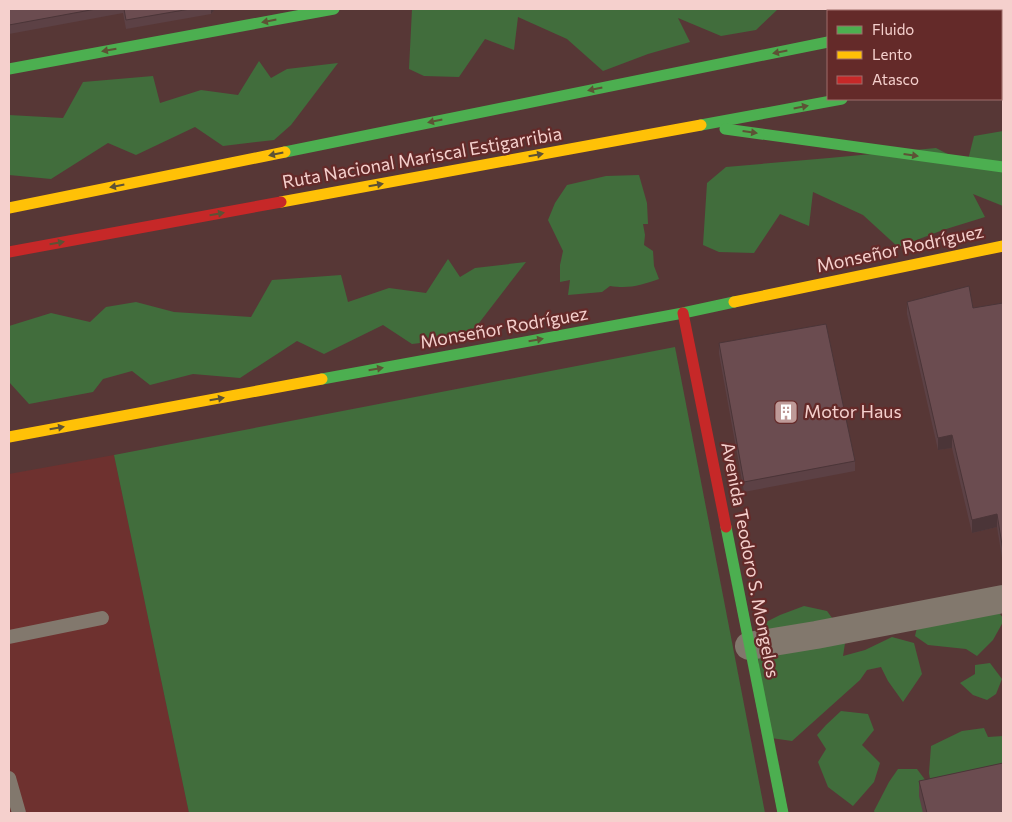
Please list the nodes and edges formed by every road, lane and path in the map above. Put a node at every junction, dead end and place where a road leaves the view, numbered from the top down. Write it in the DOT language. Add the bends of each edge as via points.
graph roads {
  1 [pos="334,9"];
  2 [pos="293,12"];
  3 [pos="247,17"];
  4 [pos="827,42"];
  5 [pos="9,69"];
  6 [pos="837,100"];
  7 [pos="701,125"];
  8 [pos="1003,168"];
  9 [pos="9,208"];
  10 [pos="1003,246"];
  11 [pos="9,252"];
  12 [pos="683,313"];
  13 [pos="9,437"];
  14 [pos="1003,599"];
  15 [pos="102,618"];
  16 [pos="9,637"];
  17 [pos="749,646"];
  18 [pos="9,778"];
  19 [pos="19,813"];
  20 [pos="783,813"];
  1 -- 2 [label="main road"];
  2 -- 3 [label="main road, one-way"];
  3 -- 5 [label="main road, one-way"];
  4 -- 9 [label="main road, Ruta Nacional Mariscal Estigarribia, one-way"];
  7 -- 6 [label="main road, Ruta Nacional Mariscal Estigarribia, one-way"];
  7 -- 8 [label="main road, one-way"];
  11 -- 7 [label="main road, Ruta Nacional Mariscal Estigarribia, one-way"];
  10 -- 12 [label="main road, Monseñor Rodríguez"];
  13 -- 12 [label="main road, Monseñor Rodríguez, one-way"];
  12 -- 17 [label="main road, Avenida Teodoro S. Mongelos"];
  14 -- 17 [label="street"];
  15 -- 16 [label="lane"];
  17 -- 20 [label="main road, Avenida Teodoro S. Mongelos"];
  18 -- 19 [label="lane"];
}
